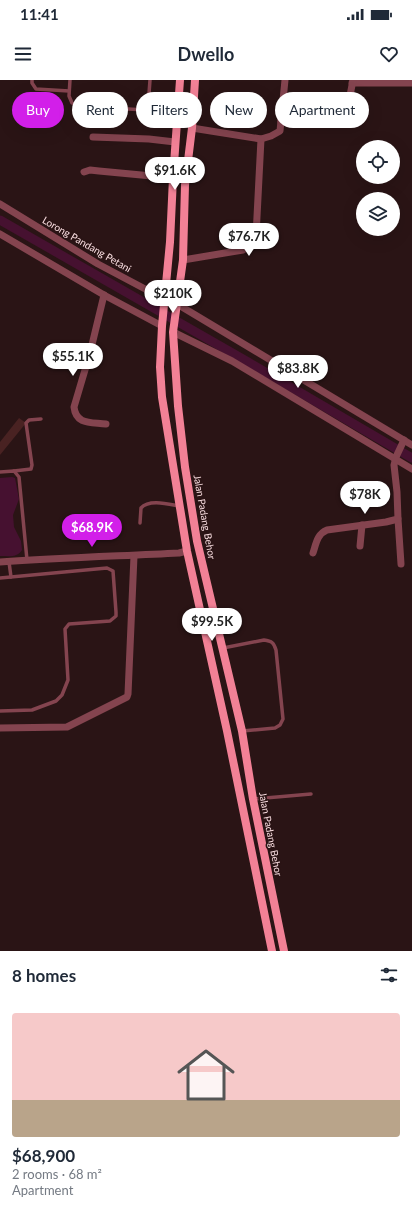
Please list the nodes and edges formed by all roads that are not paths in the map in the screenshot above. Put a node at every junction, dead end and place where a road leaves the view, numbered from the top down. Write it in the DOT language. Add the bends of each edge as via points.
graph roads {
  1 [pos="32,80"];
  2 [pos="70,80"];
  3 [pos="150,80"];
  4 [pos="180,80"];
  5 [pos="195,80"];
  6 [pos="285,80"];
  7 [pos="353,82"];
  8 [pos="412,83"];
  9 [pos="69,91"];
  10 [pos="149,92"];
  11 [pos="179,92"];
  12 [pos="194,92"];
  13 [pos="284,92"];
  14 [pos="351,92"];
  15 [pos="136,109"];
  16 [pos="176,128"];
  17 [pos="192,128"];
  18 [pos="280,128"];
  19 [pos="93,137"];
  20 [pos="260,139"];
  21 [pos="175,142"];
  22 [pos="84,172"];
  23 [pos="173,178"];
  24 [pos="0,204"];
  25 [pos="0,234"];
  26 [pos="170,242"];
  27 [pos="183,243"];
  28 [pos="182,260"];
  29 [pos="104,295"];
  30 [pos="164,299"];
  31 [pos="177,304"];
  32 [pos="162,326"];
  33 [pos="173,331"];
  34 [pos="41,419"];
  35 [pos="106,424"];
  36 [pos="403,442"];
  37 [pos="412,445"];
  38 [pos="395,458"];
  39 [pos="412,469"];
  40 [pos="14,471"];
  41 [pos="0,472"];
  42 [pos="179,506"];
  43 [pos="398,519"];
  44 [pos="140,523"];
  45 [pos="362,525"];
  46 [pos="197,541"];
  47 [pos="360,546"];
  48 [pos="187,551"];
  49 [pos="313,553"];
  50 [pos="134,556"];
  51 [pos="26,560"];
  52 [pos="0,562"];
  53 [pos="9,562"];
  54 [pos="401,564"];
  55 [pos="11,577"];
  56 [pos="0,578"];
  57 [pos="224,648"];
  58 [pos="0,711"];
  59 [pos="0,728"];
  60 [pos="242,731"];
  61 [pos="311,794"];
  62 [pos="253,799"];
  63 [pos="272,951"];
  64 [pos="284,951"];
  1 -- 9 [label="lane" via="36,89"];
  2 -- 9 [label="lane"];
  3 -- 10 [label="lane"];
  4 -- 11 [label="main road"];
  5 -- 12 [label="main road, Jalan Padang Behor"];
  6 -- 13 [label="street"];
  7 -- 8 [label="street"];
  7 -- 14 [label="street"];
  9 -- 15 [label="lane" via="72,103 79,106"];
  16 -- 21 [label="main road"];
  17 -- 20 [label="street"];
  17 -- 27 [label="main road, Jalan Padang Behor" via="185,185"];
  18 -- 20 [label="street" via="276,134"];
  19 -- 21 [label="street"];
  20 -- 28 [label="street" via="256,236 253,242 243,250"];
  21 -- 23 [label="main road"];
  22 -- 23 [label="street" via="99,170"];
  23 -- 26 [label="main road"];
  24 -- 30 [label="street, Lorong Pandang Petani" via="98,264"];
  25 -- 29 [label="street"];
  26 -- 27 [label="main road" via="176,235"];
  26 -- 30 [label="main road"];
  27 -- 28 [label="main road, Jalan Padang Behor"];
  28 -- 31 [label="main road, Jalan Padang Behor"];
  29 -- 32 [label="street"];
  29 -- 35 [label="street" via="74,407 75,415 81,421"];
  30 -- 32 [label="main road"];
  31 -- 33 [label="main road, Jalan Padang Behor"];
  31 -- 36 [label="street"];
  32 -- 42 [label="main road" via="162,397"];
  33 -- 38 [label="street" via="232,360"];
  33 -- 46 [label="main road, Jalan Padang Behor" via="185,466"];
  34 -- 40 [label="lane" via="29,420 26,423 32,470"];
  36 -- 37 [label="street"];
  36 -- 38 [label="street"];
  38 -- 39 [label="street"];
  38 -- 43 [label="street"];
  40 -- 41 [label="lane"];
  40 -- 51 [label="lane" via="19,478"];
  42 -- 44 [label="lane" via="147,504 141,508"];
  42 -- 48 [label="main road"];
  43 -- 45 [label="street"];
  43 -- 54 [label="street"];
  45 -- 47 [label="street"];
  45 -- 49 [label="street" via="322,532"];
  46 -- 48 [label="main road" via="194,547"];
  46 -- 57 [label="main road, Jalan Padang Behor"];
  48 -- 50 [label="street"];
  48 -- 63 [label="main road"];
  50 -- 51 [label="street"];
  50 -- 59 [label="street" via="127,697 67,727"];
  51 -- 53 [label="street"];
  52 -- 53 [label="street"];
  53 -- 55 [label="lane"];
  55 -- 56 [label="lane"];
  55 -- 58 [label="lane" via="111,569 116,616 110,621 66,626 68,680 66,688 56,701 32,710"];
  57 -- 60 [label="main road, Jalan Padang Behor"];
  57 -- 60 [label="lane" via="264,640 270,641 276,650 283,719 275,728"];
  60 -- 62 [label="main road, Jalan Padang Behor"];
  61 -- 62 [label="lane"];
  62 -- 64 [label="main road, Jalan Padang Behor"];
}
